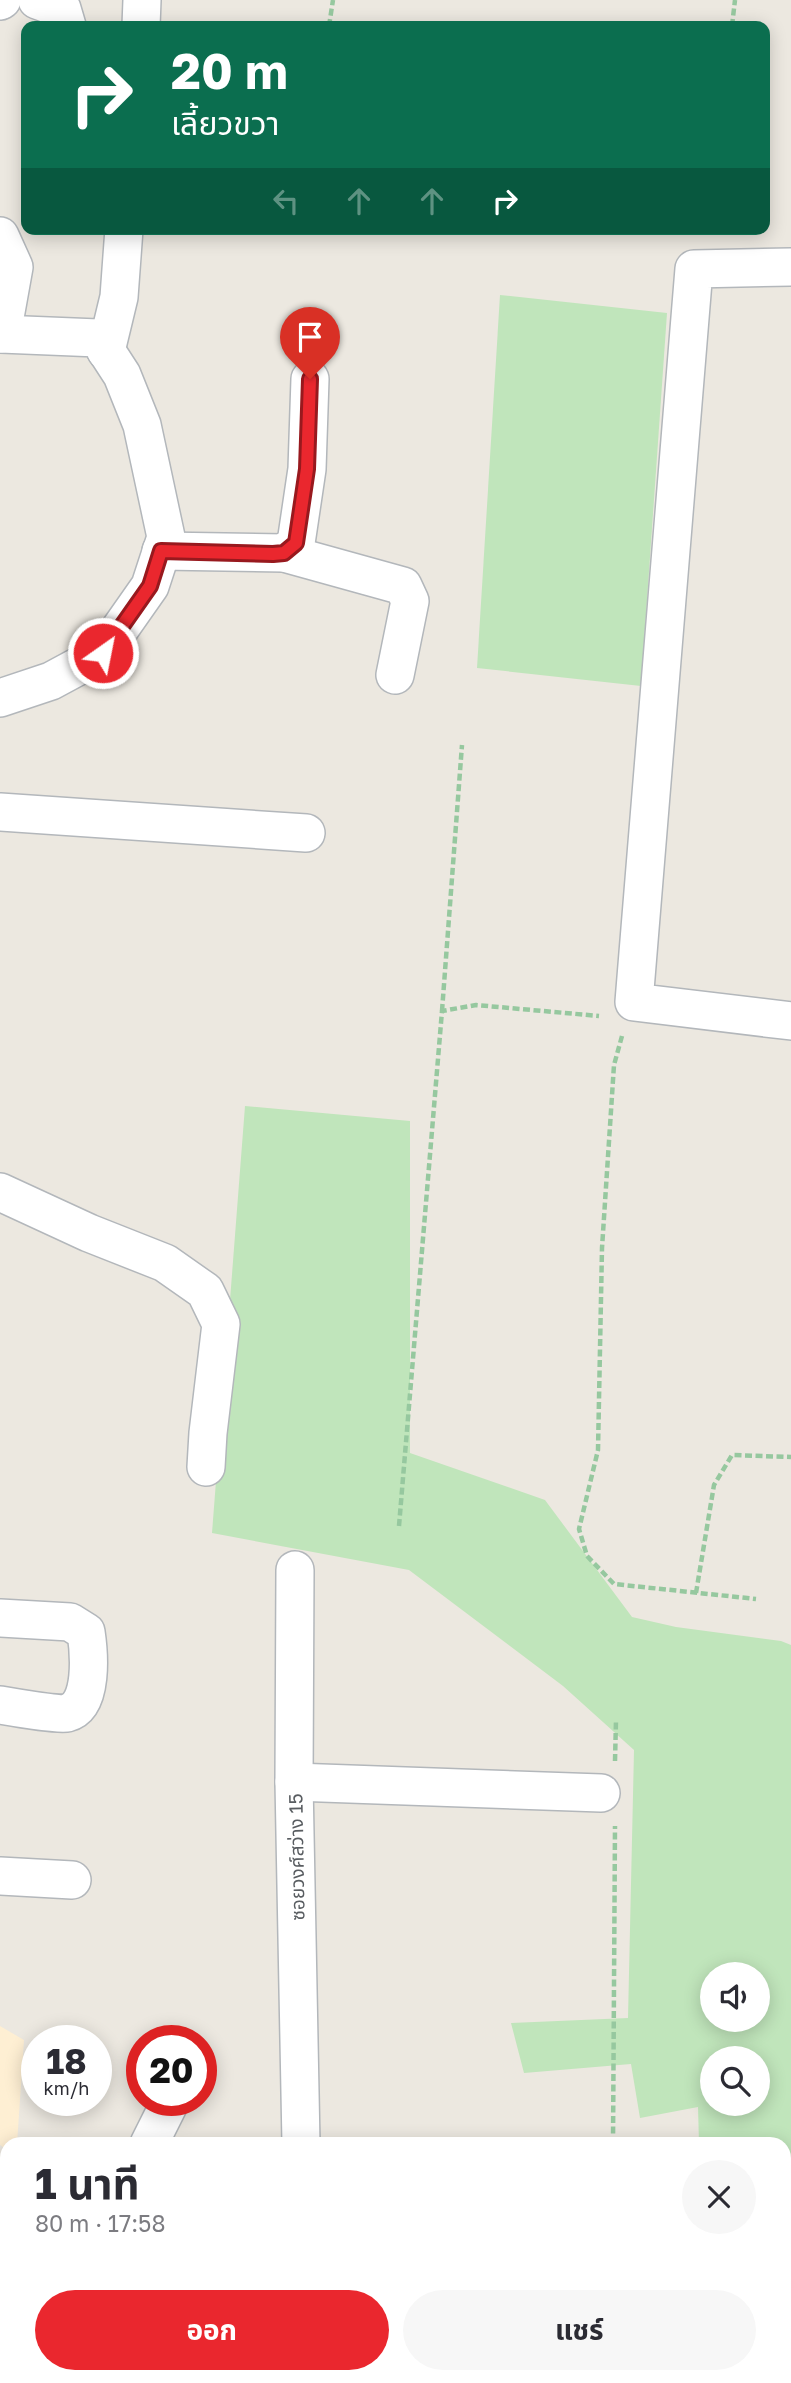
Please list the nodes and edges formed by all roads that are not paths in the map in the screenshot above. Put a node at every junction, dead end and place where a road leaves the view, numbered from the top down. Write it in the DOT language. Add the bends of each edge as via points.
graph roads {
  1 [pos="37,0"];
  2 [pos="142,0"];
  3 [pos="66,21"];
  4 [pos="141,21"];
  5 [pos="11,234"];
  6 [pos="124,235"];
  7 [pos="791,267"];
  8 [pos="1,334"];
  9 [pos="106,351"];
  10 [pos="310,379"];
  11 [pos="161,551"];
  12 [pos="284,553"];
  13 [pos="396,675"];
  14 [pos="0,698"];
  15 [pos="0,812"];
  16 [pos="306,832"];
  17 [pos="791,1021"];
  18 [pos="0,1192"];
  19 [pos="206,1467"];
  20 [pos="295,1570"];
  21 [pos="0,1618"];
  22 [pos="0,1705"];
  23 [pos="294,1782"];
  24 [pos="610,1793"];
  25 [pos="0,1876"];
  26 [pos="72,1880"];
  27 [pos="164,2116"];
  28 [pos="153,2137"];
  29 [pos="301,2137"];
  1 -- 3 [label="street" via="62,9"];
  2 -- 4 [label="street"];
  5 -- 8 [label="street" via="14,267"];
  6 -- 9 [label="street" via="119,297"];
  7 -- 17 [label="street" via="694,268 630,1010"];
  8 -- 9 [label="street" via="98,338"];
  9 -- 11 [label="street" via="122,375 142,425 166,537"];
  10 -- 12 [label="street" via="307,469 296,543"];
  11 -- 12 [label="street"];
  11 -- 14 [label="street" via="150,586 103,653 51,681"];
  12 -- 13 [label="street" via="403,586 410,601"];
  15 -- 16 [label="street"];
  18 -- 19 [label="street" via="165,1263 205,1291 221,1325"];
  20 -- 23 [label="street, ซอยวงศ์สว่าง 15"];
  21 -- 22 [label="street" via="70,1622 86,1632 90,1656 86,1687 78,1706 66,1714"];
  23 -- 24 [label="street"];
  23 -- 29 [label="street, ซอยวงศ์สว่าง 15"];
  25 -- 26 [label="street"];
  27 -- 28 [label="street"];
}
